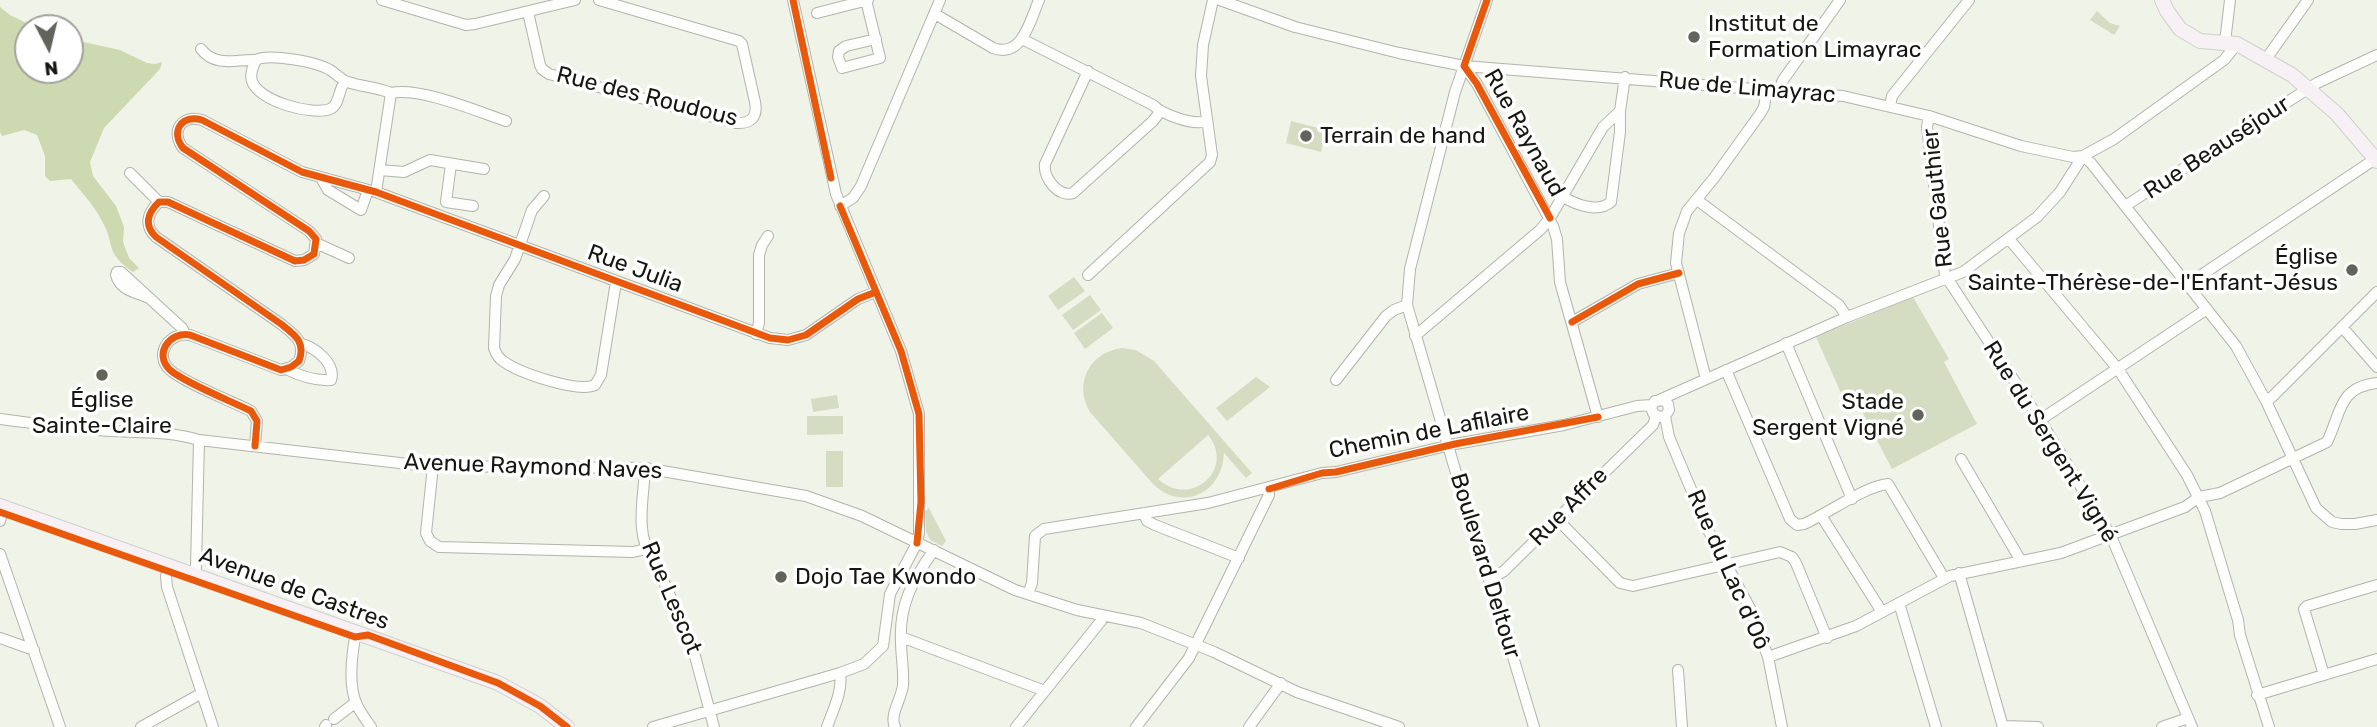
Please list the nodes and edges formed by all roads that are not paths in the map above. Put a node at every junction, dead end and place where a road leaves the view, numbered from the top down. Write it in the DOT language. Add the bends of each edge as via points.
graph roads {
  1 [pos="382,0"];
  2 [pos="575,0"];
  3 [pos="599,0"];
  4 [pos="793,0"];
  5 [pos="940,0"];
  6 [pos="1039,0"];
  7 [pos="1213,0"];
  8 [pos="1220,0"];
  9 [pos="1487,0"];
  10 [pos="1840,0"];
  11 [pos="1969,0"];
  12 [pos="2162,0"];
  13 [pos="2230,0"];
  14 [pos="2308,0"];
  15 [pos="862,1"];
  16 [pos="528,12"];
  17 [pos="817,13"];
  18 [pos="934,14"];
  19 [pos="876,39"];
  20 [pos="1022,39"];
  21 [pos="2231,43"];
  22 [pos="201,49"];
  23 [pos="2377,55"];
  24 [pos="2266,59"];
  25 [pos="256,60"];
  26 [pos="1464,66"];
  27 [pos="1087,71"];
  28 [pos="1625,77"];
  29 [pos="345,82"];
  30 [pos="2309,88"];
  31 [pos="1766,89"];
  32 [pos="1779,90"];
  33 [pos="391,93"];
  34 [pos="1890,106"];
  35 [pos="1619,111"];
  36 [pos="1160,112"];
  37 [pos="1929,116"];
  38 [pos="506,121"];
  39 [pos="1206,121"];
  40 [pos="2083,156"];
  41 [pos="2376,160"];
  42 [pos="451,164"];
  43 [pos="484,169"];
  44 [pos="380,170"];
  45 [pos="130,173"];
  46 [pos="321,178"];
  47 [pos="372,191"];
  48 [pos="544,196"];
  49 [pos="1563,197"];
  50 [pos="1697,201"];
  51 [pos="159,202"];
  52 [pos="472,206"];
  53 [pos="840,206"];
  54 [pos="2125,206"];
  55 [pos="1550,218"];
  56 [pos="768,236"];
  57 [pos="2009,239"];
  58 [pos="316,243"];
  59 [pos="519,246"];
  60 [pos="349,258"];
  61 [pos="1679,273"];
  62 [pos="1088,275"];
  63 [pos="1947,279"];
  64 [pos="616,282"];
  65 [pos="2188,284"];
  66 [pos="876,292"];
  67 [pos="2377,292"];
  68 [pos="150,299"];
  69 [pos="1407,304"];
  70 [pos="2207,309"];
  71 [pos="1847,317"];
  72 [pos="1572,322"];
  73 [pos="2342,327"];
  74 [pos="185,334"];
  75 [pos="756,334"];
  76 [pos="1415,336"];
  77 [pos="1786,343"];
  78 [pos="302,344"];
  79 [pos="2377,366"];
  80 [pos="286,369"];
  81 [pos="2118,369"];
  82 [pos="1726,370"];
  83 [pos="1706,379"];
  84 [pos="1336,380"];
  85 [pos="2377,383"];
  86 [pos="2266,401"];
  87 [pos="1660,409"];
  88 [pos="1598,417"];
  89 [pos="0,419"];
  90 [pos="2040,420"];
  91 [pos="1647,430"];
  92 [pos="1667,431"];
  93 [pos="199,440"];
  94 [pos="256,446"];
  95 [pos="1447,446"];
  96 [pos="2293,458"];
  97 [pos="1961,459"];
  98 [pos="433,466"];
  99 [pos="645,468"];
  100 [pos="1269,489"];
  101 [pos="2199,497"];
  102 [pos="1852,499"];
  103 [pos="1,511"];
  104 [pos="1144,513"];
  105 [pos="1822,517"];
  106 [pos="1556,518"];
  107 [pos="2377,520"];
  108 [pos="2111,536"];
  109 [pos="917,543"];
  110 [pos="646,549"];
  111 [pos="933,550"];
  112 [pos="0,554"];
  113 [pos="1239,558"];
  114 [pos="2021,561"];
  115 [pos="1728,564"];
  116 [pos="169,565"];
  117 [pos="193,573"];
  118 [pos="1959,573"];
  119 [pos="1944,578"];
  120 [pos="1489,580"];
  121 [pos="2377,585"];
  122 [pos="1028,594"];
  123 [pos="1899,603"];
  124 [pos="1882,612"];
  125 [pos="1102,615"];
  126 [pos="356,632"];
  127 [pos="901,637"];
  128 [pos="0,638"];
  129 [pos="1827,638"];
  130 [pos="1195,645"];
  131 [pos="34,650"];
  132 [pos="1768,657"];
  133 [pos="2377,659"];
  134 [pos="1678,670"];
  135 [pos="840,673"];
  136 [pos="2324,675"];
  137 [pos="1281,684"];
  138 [pos="1045,691"];
  139 [pos="202,693"];
  140 [pos="2257,695"];
  141 [pos="356,702"];
  142 [pos="711,710"];
  143 [pos="2190,722"];
  144 [pos="894,723"];
  145 [pos="328,724"];
  146 [pos="1393,726"];
  147 [pos="2003,726"];
  148 [pos="61,727"];
  149 [pos="141,727"];
  150 [pos="213,727"];
  151 [pos="371,727"];
  152 [pos="567,727"];
  153 [pos="653,727"];
  154 [pos="714,727"];
  155 [pos="828,727"];
  156 [pos="1017,727"];
  157 [pos="1136,727"];
  158 [pos="1249,727"];
  159 [pos="1534,727"];
  160 [pos="1682,727"];
  161 [pos="1782,727"];
  162 [pos="1936,727"];
  163 [pos="2038,727"];
  164 [pos="2162,727"];
  165 [pos="2269,727"];
  1 -- 16 [label="street" via="466,24"];
  2 -- 16 [label="street"];
  3 -- 16 [label="street, Rue des Roudous" via="739,41 757,109 753,118 736,123 549,74 540,65"];
  4 -- 53 [label="street"];
  5 -- 18 [label="street"];
  6 -- 20 [label="street"];
  7 -- 39 [label="street" via="1201,57"];
  8 -- 26 [label="street, Rue de Limayrac" via="1295,27"];
  9 -- 26 [label="street, Boulevard Deltour"];
  10 -- 32 [label="street"];
  11 -- 34 [label="street" via="1892,96"];
  12 -- 21 [label="main road" via="2180,29 2200,41"];
  13 -- 21 [label="street"];
  14 -- 24 [label="street"];
  15 -- 17 [label="street"];
  15 -- 19 [label="street"];
  18 -- 20 [label="street" via="1001,51"];
  18 -- 53 [label="street" via="861,186"];
  20 -- 27 [label="street"];
  21 -- 24 [label="main road"];
  21 -- 40 [label="street" via="2224,60"];
  22 -- 25 [label="street" via="221,62"];
  23 -- 30 [label="street, Rue Beauséjour"];
  24 -- 30 [label="main road"];
  25 -- 29 [label="street" via="267,57 314,63"];
  25 -- 29 [label="street" via="252,76 256,87 288,106 331,109"];
  26 -- 28 [label="street, Rue de Limayrac"];
  26 -- 55 [label="street, Rue Raynaud"];
  26 -- 69 [label="street, Boulevard Deltour" via="1410,269"];
  27 -- 36 [label="street"];
  27 -- 36 [label="street" via="1045,164 1046,177 1061,193 1073,193"];
  28 -- 31 [label="street, Rue de Limayrac"];
  28 -- 35 [label="street"];
  29 -- 33 [label="street"];
  30 -- 41 [label="main road"];
  30 -- 54 [label="street, Rue Beauséjour"];
  31 -- 32 [label="street, Rue de Limayrac"];
  31 -- 50 [label="street" via="1760,114"];
  32 -- 34 [label="street, Rue de Limayrac"];
  33 -- 38 [label="street" via="426,95"];
  33 -- 44 [label="street"];
  34 -- 37 [label="street, Rue de Limayrac"];
  35 -- 49 [label="street" via="1603,127"];
  35 -- 49 [label="street" via="1611,202 1596,208"];
  36 -- 39 [label="street" via="1191,123"];
  37 -- 40 [label="street, Rue de Limayrac" via="2021,146"];
  37 -- 63 [label="street, Rue Gauthier" via="1928,140"];
  39 -- 62 [label="street" via="1210,162"];
  40 -- 54 [label="street"];
  40 -- 57 [label="street" via="2060,192"];
  41 -- 65 [label="street"];
  42 -- 43 [label="street"];
  42 -- 44 [label="street" via="430,160 404,172"];
  42 -- 52 [label="street" via="446,202"];
  44 -- 47 [label="street"];
  45 -- 51 [label="street"];
  46 -- 47 [label="street, Rue Julia"];
  46 -- 47 [label="street" via="328,190 361,209"];
  46 -- 58 [label="street" via="202,120 186,119 177,130 183,148 309,231"];
  47 -- 59 [label="street, Rue Julia"];
  48 -- 59 [label="street" via="532,210"];
  49 -- 55 [label="street"];
  50 -- 61 [label="street" via="1687,211 1679,233"];
  50 -- 71 [label="street" via="1839,305"];
  51 -- 58 [label="street" via="172,203 295,261 314,254"];
  51 -- 78 [label="street" via="149,215 151,232 281,324"];
  53 -- 66 [label="street"];
  54 -- 65 [label="street"];
  55 -- 72 [label="street, Rue Raynaud"];
  55 -- 76 [label="street"];
  56 -- 75 [label="street" via="759,255"];
  57 -- 63 [label="street"];
  57 -- 81 [label="street"];
  58 -- 60 [label="street"];
  59 -- 64 [label="street, Rue Julia"];
  59 -- 64 [label="street" via="496,296 494,348 506,363 555,383 585,388 599,380"];
  61 -- 72 [label="street" via="1638,284"];
  61 -- 83 [label="street"];
  63 -- 71 [label="street"];
  63 -- 90 [label="street, Rue du Sergent Vigné"];
  64 -- 75 [label="street, Rue Julia"];
  65 -- 70 [label="street"];
  66 -- 75 [label="street, Rue Julia" via="798,338 779,340"];
  66 -- 109 [label="street" via="901,351 920,421"];
  67 -- 73 [label="street"];
  68 -- 74 [label="street"];
  69 -- 76 [label="street, Boulevard Deltour"];
  69 -- 84 [label="street" via="1386,316"];
  70 -- 81 [label="street"];
  70 -- 86 [label="street" via="2236,346"];
  71 -- 77 [label="street"];
  72 -- 88 [label="street, Rue Raynaud"];
  73 -- 79 [label="street"];
  73 -- 86 [label="street"];
  74 -- 80 [label="street"];
  74 -- 94 [label="street" via="167,342 163,352 166,365 251,411 257,421"];
  76 -- 95 [label="street, Boulevard Deltour"];
  77 -- 82 [label="street"];
  77 -- 102 [label="street"];
  78 -- 80 [label="street" via="299,361"];
  78 -- 80 [label="street" via="331,365 331,380"];
  81 -- 90 [label="street"];
  81 -- 101 [label="street"];
  82 -- 83 [label="street"];
  82 -- 105 [label="street" via="1790,519 1797,525"];
  83 -- 87 [label="street" via="1688,386"];
  85 -- 96 [label="street" via="2357,387 2338,411 2327,442"];
  86 -- 96 [label="street"];
  87 -- 88 [label="street, Chemin de Lafilaire" via="1637,406"];
  87 -- 91 [label="street, Rue Affre"];
  87 -- 92 [label="street, Rue du Lac d'Oô"];
  88 -- 95 [label="street, Chemin de Lafilaire"];
  89 -- 93 [label="street, Avenue Raymond Naves"];
  90 -- 108 [label="street, Rue du Sergent Vigné"];
  91 -- 92 [label="street"];
  91 -- 106 [label="street, Rue Affre"];
  92 -- 115 [label="street, Rue du Lac d'Oô" via="1709,532"];
  93 -- 94 [label="street, Avenue Raymond Naves"];
  93 -- 117 [label="street"];
  94 -- 98 [label="street, Avenue Raymond Naves"];
  95 -- 100 [label="street, Chemin de Lafilaire"];
  95 -- 120 [label="street, Boulevard Deltour"];
  96 -- 101 [label="street" via="2220,493"];
  96 -- 107 [label="street" via="2323,516 2341,524"];
  97 -- 114 [label="street"];
  98 -- 99 [label="street, Avenue Raymond Naves"];
  98 -- 110 [label="street" via="426,533 439,547"];
  99 -- 109 [label="street, Avenue Raymond Naves" via="806,496"];
  99 -- 110 [label="street, Rue Lescot" via="642,525"];
  100 -- 104 [label="street, Chemin de Lafilaire"];
  100 -- 113 [label="street"];
  101 -- 108 [label="street"];
  101 -- 140 [label="street"];
  102 -- 105 [label="street"];
  102 -- 119 [label="street" via="1888,484"];
  103 -- 116 [label="main road, Avenue de Castres"];
  104 -- 113 [label="street" via="1155,525"];
  104 -- 122 [label="street, Chemin de Lafilaire" via="1039,531"];
  105 -- 124 [label="street"];
  106 -- 115 [label="street" via="1626,586"];
  106 -- 120 [label="street, Rue Affre" via="1504,571"];
  108 -- 114 [label="street"];
  108 -- 143 [label="street, Rue du Sergent Vigné"];
  109 -- 111 [label="street, Avenue Raymond Naves"];
  109 -- 135 [label="street" via="890,594 883,646 864,664"];
  110 -- 142 [label="street, Rue Lescot" via="692,645"];
  111 -- 122 [label="street, Avenue Raymond Naves"];
  111 -- 127 [label="street" via="905,597"];
  112 -- 131 [label="street"];
  113 -- 130 [label="street"];
  114 -- 118 [label="street"];
  115 -- 129 [label="street" via="1780,552 1792,557"];
  115 -- 132 [label="street, Rue du Lac d'Oô"];
  116 -- 117 [label="main road, Avenue de Castres"];
  116 -- 139 [label="street" via="167,587"];
  117 -- 126 [label="main road, Avenue de Castres"];
  118 -- 119 [label="street"];
  118 -- 147 [label="street"];
  119 -- 123 [label="street"];
  120 -- 159 [label="street, Boulevard Deltour"];
  121 -- 136 [label="street" via="2304,609"];
  122 -- 125 [label="street, Avenue Raymond Naves"];
  123 -- 124 [label="street"];
  123 -- 162 [label="street"];
  124 -- 129 [label="street"];
  125 -- 130 [label="street, Avenue Raymond Naves" via="1141,623"];
  125 -- 138 [label="street"];
  126 -- 141 [label="street"];
  126 -- 152 [label="main road, Avenue de Castres" via="498,683"];
  127 -- 138 [label="street"];
  127 -- 144 [label="street" via="903,684"];
  128 -- 131 [label="street"];
  129 -- 132 [label="street"];
  130 -- 137 [label="street, Avenue Raymond Naves"];
  130 -- 157 [label="street"];
  131 -- 148 [label="street"];
  132 -- 161 [label="street, Rue du Lac d'Oô"];
  133 -- 136 [label="street"];
  134 -- 160 [label="street"];
  135 -- 142 [label="street"];
  135 -- 155 [label="street" via="842,682"];
  136 -- 140 [label="street"];
  137 -- 146 [label="street, Avenue Raymond Naves"];
  137 -- 158 [label="street"];
  138 -- 156 [label="street"];
  139 -- 149 [label="street"];
  139 -- 150 [label="street"];
  140 -- 165 [label="street"];
  141 -- 145 [label="street"];
  141 -- 151 [label="street"];
  142 -- 153 [label="street"];
  142 -- 154 [label="street, Rue Lescot"];
  143 -- 164 [label="street"];
  147 -- 163 [label="street"];
}
